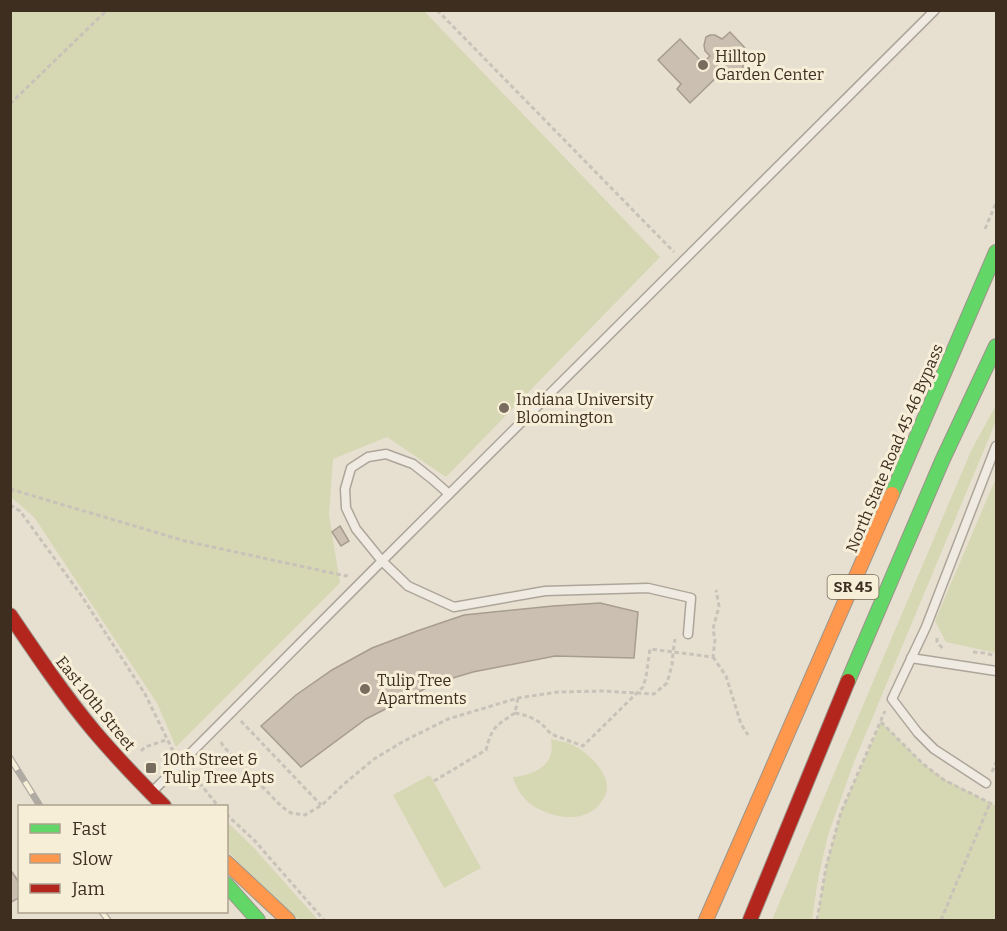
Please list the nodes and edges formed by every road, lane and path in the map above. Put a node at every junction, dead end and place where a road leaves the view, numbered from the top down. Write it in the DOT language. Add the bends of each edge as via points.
graph roads {
  1 [pos="107,10"];
  2 [pos="437,10"];
  3 [pos="935,10"];
  4 [pos="10,104"];
  5 [pos="996,252"];
  6 [pos="685,260"];
  7 [pos="996,346"];
  8 [pos="996,446"];
  9 [pos="10,489"];
  10 [pos="449,494"];
  11 [pos="10,505"];
  12 [pos="382,561"];
  13 [pos="352,571"];
  14 [pos="716,590"];
  15 [pos="10,615"];
  16 [pos="926,627"];
  17 [pos="676,630"];
  18 [pos="688,634"];
  19 [pos="945,651"];
  20 [pos="673,652"];
  21 [pos="965,652"];
  22 [pos="996,656"];
  23 [pos="713,657"];
  24 [pos="911,658"];
  25 [pos="996,670"];
  26 [pos="635,693"];
  27 [pos="518,698"];
  28 [pos="892,699"];
  29 [pos="515,713"];
  30 [pos="239,720"];
  31 [pos="881,722"];
  32 [pos="748,735"];
  33 [pos="221,737"];
  34 [pos="166,740"];
  35 [pos="182,762"];
  36 [pos="996,762"];
  37 [pos="124,765"];
  38 [pos="992,772"];
  39 [pos="434,781"];
  40 [pos="986,783"];
  41 [pos="151,793"];
  42 [pos="990,803"];
  43 [pos="162,805"];
  44 [pos="216,805"];
  45 [pos="322,805"];
  46 [pos="996,806"];
  47 [pos="228,816"];
  48 [pos="228,864"];
  49 [pos="228,886"];
  50 [pos="258,921"];
  51 [pos="288,921"];
  52 [pos="324,921"];
  53 [pos="706,921"];
  54 [pos="750,921"];
  55 [pos="817,921"];
  56 [pos="941,921"];
  1 -- 4 [label="path"];
  2 -- 6 [label="path"];
  3 -- 6 [label="lane"];
  5 -- 53 [label="main road, North State Road 45 46 Bypass / SR 45"];
  6 -- 10 [label="lane"];
  7 -- 54 [label="main road, SR 45" via="864,641"];
  8 -- 16 [label="lane"];
  9 -- 13 [label="path" via="185,541 346,576"];
  10 -- 12 [label="lane"];
  10 -- 12 [label="lane" via="413,464 386,454 368,457 351,468 345,489 346,508 356,529"];
  11 -- 34 [label="path" via="20,511 81,595 145,694"];
  12 -- 18 [label="lane" via="408,586 454,607 545,591 648,588 691,598"];
  12 -- 35 [label="lane"];
  14 -- 23 [label="path" via="719,606 712,629"];
  15 -- 37 [label="main road, East 10th Street" via="86,721"];
  16 -- 19 [label="path" via="937,629 937,642"];
  16 -- 24 [label="lane"];
  17 -- 20 [label="path"];
  20 -- 23 [label="path"];
  20 -- 26 [label="path" via="667,683 654,694"];
  20 -- 26 [label="path" via="650,649 643,687"];
  21 -- 22 [label="path"];
  23 -- 32 [label="path" via="726,676"];
  24 -- 25 [label="lane"];
  24 -- 28 [label="lane"];
  26 -- 27 [label="path" via="569,692"];
  26 -- 29 [label="path" via="583,746 551,734 541,723"];
  27 -- 29 [label="path"];
  27 -- 45 [label="path" via="448,718 404,741 374,759"];
  28 -- 31 [label="path"];
  28 -- 40 [label="lane" via="934,749"];
  29 -- 39 [label="path" via="490,733 486,750"];
  30 -- 45 [label="path"];
  31 -- 42 [label="path" via="929,769"];
  31 -- 55 [label="path" via="841,812"];
  33 -- 45 [label="path" via="223,747 282,807 304,815"];
  34 -- 35 [label="path"];
  34 -- 37 [label="path" via="145,747"];
  35 -- 41 [label="lane"];
  35 -- 44 [label="path"];
  36 -- 38 [label="path"];
  37 -- 41 [label="main road, East 10th Street"];
  41 -- 43 [label="main road, East 10th Street"];
  42 -- 46 [label="path"];
  42 -- 56 [label="path"];
  47 -- 52 [label="path"];
  48 -- 51 [label="main road"];
  49 -- 50 [label="main road"];
}
